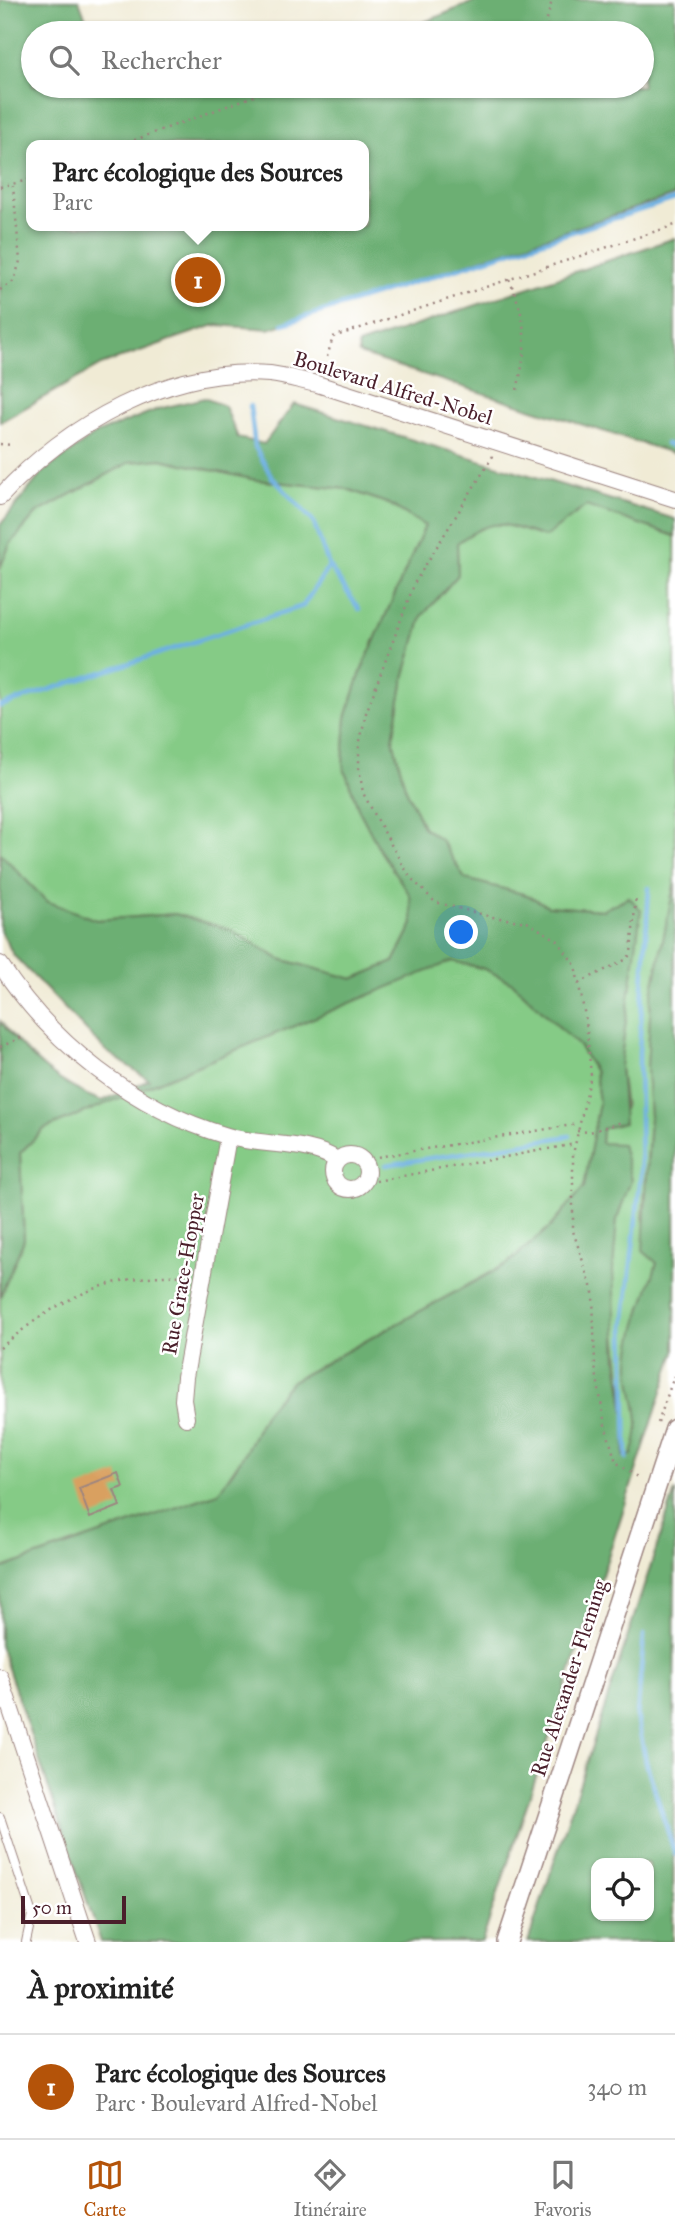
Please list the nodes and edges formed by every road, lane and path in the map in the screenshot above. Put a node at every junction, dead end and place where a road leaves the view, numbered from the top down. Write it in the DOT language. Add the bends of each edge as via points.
graph roads {
  1 [pos="552,0"];
  2 [pos="547,21"];
  3 [pos="248,98"];
  4 [pos="135,140"];
  5 [pos="26,181"];
  6 [pos="13,186"];
  7 [pos="0,187"];
  8 [pos="675,225"];
  9 [pos="509,279"];
  10 [pos="0,290"];
  11 [pos="327,357"];
  12 [pos="516,394"];
  13 [pos="501,443"];
  14 [pos="0,444"];
  15 [pos="12,445"];
  16 [pos="0,497"];
  17 [pos="675,499"];
  18 [pos="636,896"];
  19 [pos="0,964"];
  20 [pos="579,983"];
  21 [pos="21,1038"];
  22 [pos="0,1047"];
  23 [pos="622,1122"];
  24 [pos="578,1124"];
  25 [pos="577,1131"];
  26 [pos="228,1137"];
  27 [pos="575,1144"];
  28 [pos="371,1158"];
  29 [pos="337,1160"];
  30 [pos="376,1181"];
  31 [pos="186,1276"];
  32 [pos="0,1349"];
  33 [pos="186,1418"];
  34 [pos="675,1429"];
  35 [pos="656,1485"];
  36 [pos="0,1677"];
  37 [pos="0,1817"];
  38 [pos="26,1942"];
  39 [pos="88,1942"];
  40 [pos="507,1942"];
  1 -- 2 [label="path"];
  3 -- 4 [label="path"];
  5 -- 6 [label="path"];
  6 -- 7 [label="path"];
  6 -- 10 [label="path" via="20,261 14,281"];
  8 -- 9 [label="path"];
  9 -- 11 [label="path" via="333,337"];
  9 -- 12 [label="path" via="525,326 524,361"];
  13 -- 16 [label="street, Boulevard Alfred-Nobel" via="317,384 270,374 227,375 170,387 100,418 52,448"];
  13 -- 17 [label="street, Boulevard Alfred-Nobel"];
  13 -- 20 [label="path" via="415,582 366,713 359,768 363,793 399,859 435,902 527,922 556,940 575,965"];
  14 -- 15 [label="path"];
  18 -- 20 [label="path" via="627,960"];
  19 -- 26 [label="street" via="42,1021 101,1072 149,1102"];
  20 -- 24 [label="path" via="590,1075"];
  21 -- 22 [label="path"];
  23 -- 25 [label="path" via="590,1132"];
  24 -- 25 [label="path"];
  24 -- 28 [label="path"];
  25 -- 27 [label="path"];
  26 -- 29 [label="street" via="318,1151"];
  26 -- 33 [label="street, Rue Grace-Hopper" via="185,1377"];
  27 -- 30 [label="path"];
  27 -- 35 [label="path" via="573,1231 593,1292 595,1366 605,1425 616,1462 632,1476"];
  31 -- 32 [label="path" via="129,1278 74,1298 40,1314"];
  34 -- 35 [label="street, Rue Alexander-Fleming"];
  35 -- 40 [label="street, Rue Alexander-Fleming"];
  36 -- 39 [label="street"];
  37 -- 38 [label="lane" via="32,1914"];
}
